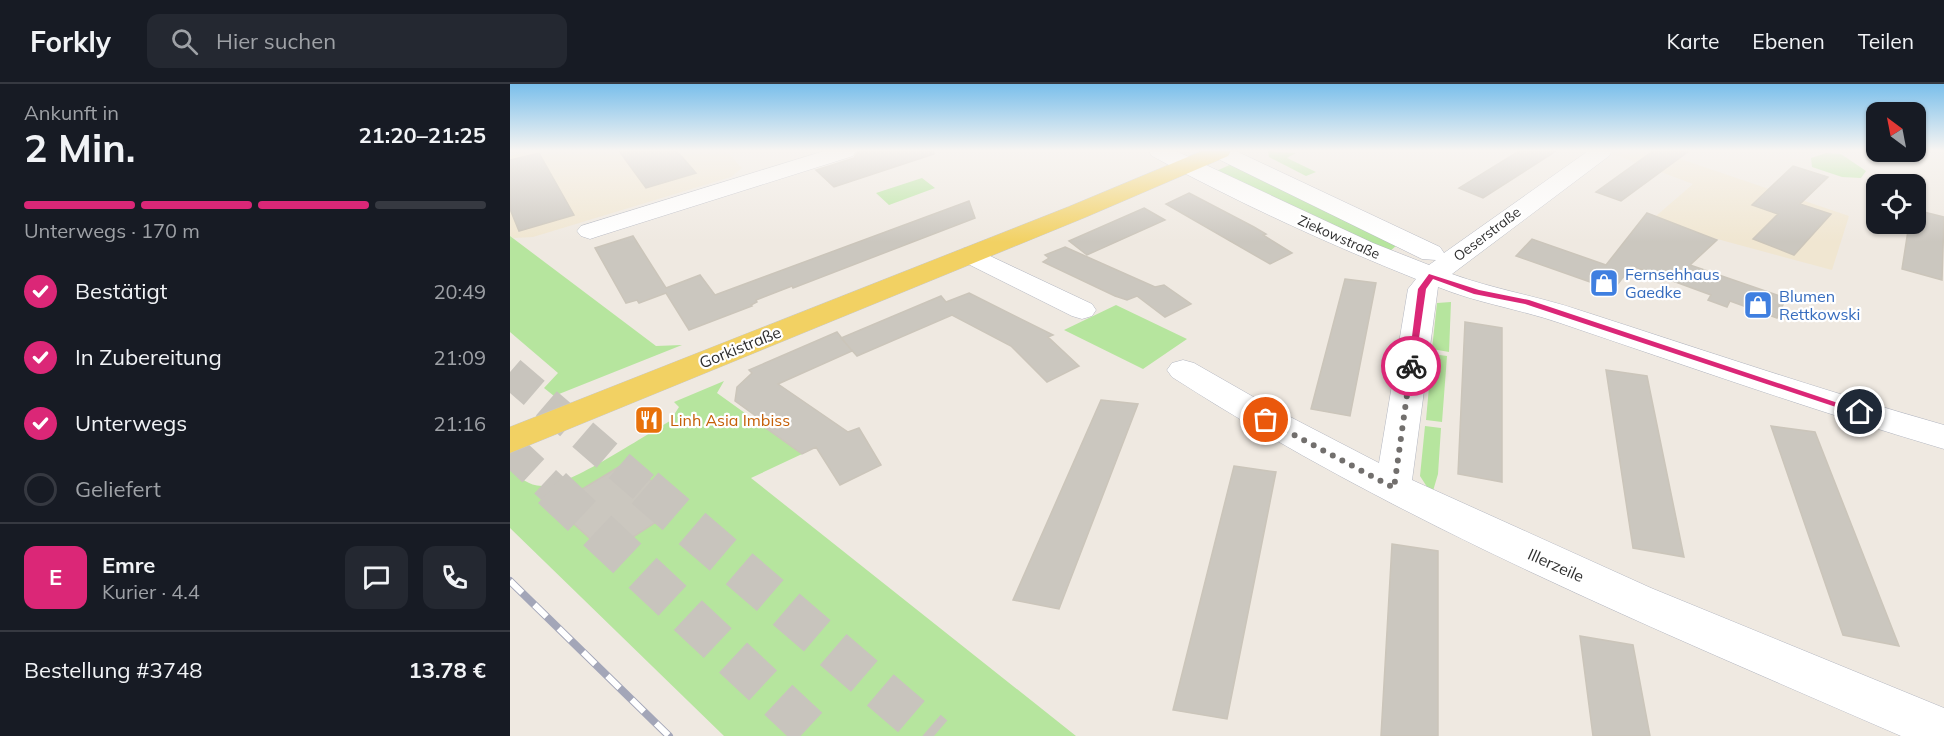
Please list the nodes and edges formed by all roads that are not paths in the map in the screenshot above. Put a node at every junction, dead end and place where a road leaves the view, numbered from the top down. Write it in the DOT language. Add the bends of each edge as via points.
graph roads {
  1 [pos="724,181"];
  2 [pos="1147,181"];
  3 [pos="1221,181"];
  4 [pos="1278,181"];
  5 [pos="1558,181"];
  6 [pos="590,231"];
  7 [pos="971,255"];
  8 [pos="1440,269"];
  9 [pos="1082,310"];
  10 [pos="1183,370"];
  11 [pos="1944,437"];
  12 [pos="510,441"];
  13 [pos="1394,488"];
  14 [pos="1944,731"];
  1 -- 6 [label="street"];
  2 -- 7 [label="main road, Gorkistraße"];
  3 -- 8 [label="street, Ziekowstraße" via="1364,249"];
  4 -- 8 [label="street, Ziekowstraße"];
  5 -- 8 [label="street, Oeserstraße"];
  7 -- 9 [label="street"];
  7 -- 12 [label="main road, Gorkistraße"];
  8 -- 11 [label="street, Ziekowstraße" via="1477,292 1526,302"];
  8 -- 13 [label="street" via="1422,289"];
  10 -- 13 [label="street, Illerzeile"];
  13 -- 14 [label="street, Illerzeile" via="1496,539"];
}
